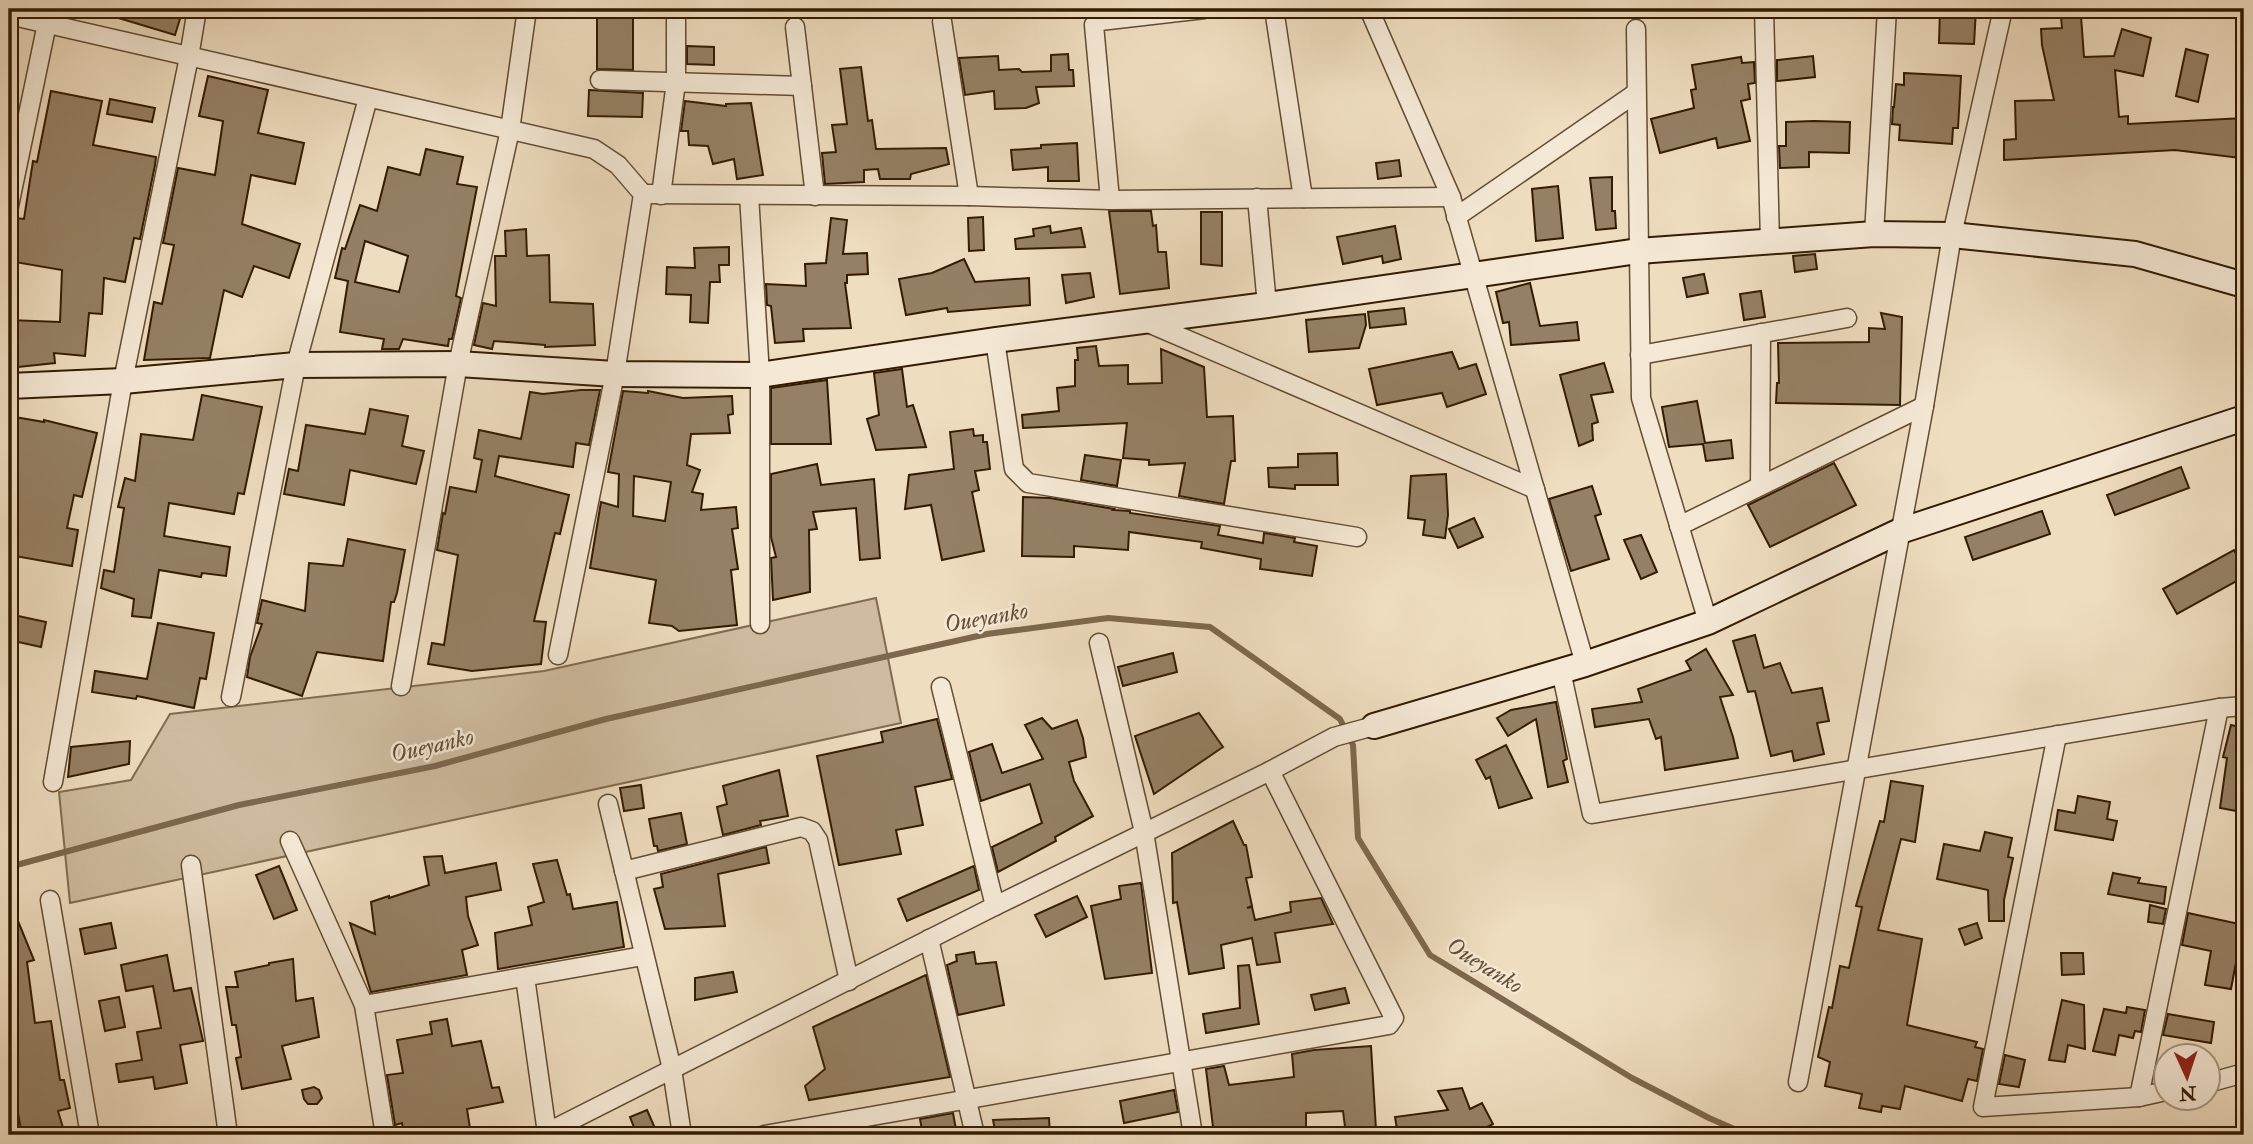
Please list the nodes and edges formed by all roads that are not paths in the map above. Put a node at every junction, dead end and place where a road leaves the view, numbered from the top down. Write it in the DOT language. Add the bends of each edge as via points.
graph roads {
  1 [pos="197,9"];
  2 [pos="527,9"];
  3 [pos="676,9"];
  4 [pos="1204,9"];
  5 [pos="1274,9"];
  6 [pos="1369,9"];
  7 [pos="1764,9"];
  8 [pos="1887,9"];
  9 [pos="2003,9"];
  10 [pos="9,15"];
  11 [pos="48,16"];
  12 [pos="942,21"];
  13 [pos="794,27"];
  14 [pos="1636,29"];
  15 [pos="189,57"];
  16 [pos="600,80"];
  17 [pos="676,82"];
  18 [pos="802,86"];
  19 [pos="1636,93"];
  20 [pos="368,98"];
  21 [pos="510,130"];
  22 [pos="652,195"];
  23 [pos="749,195"];
  24 [pos="815,196"];
  25 [pos="969,196"];
  26 [pos="1451,197"];
  27 [pos="1257,198"];
  28 [pos="1303,198"];
  29 [pos="1110,200"];
  30 [pos="9,206"];
  31 [pos="1456,217"];
  32 [pos="1874,234"];
  33 [pos="1952,235"];
  34 [pos="1770,242"];
  35 [pos="1639,251"];
  36 [pos="1473,274"];
  37 [pos="2244,285"];
  38 [pos="1267,305"];
  39 [pos="1847,318"];
  40 [pos="1143,321"];
  41 [pos="1761,333"];
  42 [pos="995,340"];
  43 [pos="1640,355"];
  44 [pos="458,364"];
  45 [pos="296,365"];
  46 [pos="615,374"];
  47 [pos="760,375"];
  48 [pos="123,381"];
  49 [pos="9,386"];
  50 [pos="1923,406"];
  51 [pos="2244,418"];
  52 [pos="1760,486"];
  53 [pos="1535,489"];
  54 [pos="1679,526"];
  55 [pos="1900,531"];
  56 [pos="1357,537"];
  57 [pos="1707,622"];
  58 [pos="760,624"];
  59 [pos="1099,643"];
  60 [pos="558,655"];
  61 [pos="1573,667"];
  62 [pos="401,686"];
  63 [pos="942,687"];
  64 [pos="231,697"];
  65 [pos="2244,706"];
  66 [pos="2219,708"];
  67 [pos="1374,726"];
  68 [pos="2057,735"];
  69 [pos="1856,769"];
  70 [pos="1270,771"];
  71 [pos="53,782"];
  72 [pos="608,804"];
  73 [pos="1144,832"];
  74 [pos="290,841"];
  75 [pos="191,865"];
  76 [pos="624,871"];
  77 [pos="50,901"];
  78 [pos="995,906"];
  79 [pos="929,939"];
  80 [pos="643,956"];
  81 [pos="525,977"];
  82 [pos="849,981"];
  83 [pos="364,1005"];
  84 [pos="1181,1061"];
  85 [pos="671,1069"];
  86 [pos="2244,1073"];
  87 [pos="2222,1079"];
  88 [pos="1798,1082"];
  89 [pos="2152,1094"];
  90 [pos="2139,1097"];
  91 [pos="967,1099"];
  92 [pos="545,1134"];
  93 [pos="90,1135"];
  94 [pos="228,1135"];
  95 [pos="385,1135"];
  96 [pos="682,1135"];
  97 [pos="764,1135"];
  98 [pos="975,1135"];
  99 [pos="1193,1135"];
  1 -- 15 [label="street"];
  2 -- 21 [label="street"];
  3 -- 17 [label="street"];
  4 -- 29 [label="street" via="1100,20 1094,25"];
  5 -- 28 [label="street"];
  6 -- 26 [label="street"];
  7 -- 34 [label="street"];
  8 -- 32 [label="street"];
  9 -- 33 [label="street"];
  10 -- 11 [label="street"];
  11 -- 15 [label="street"];
  11 -- 30 [label="street"];
  12 -- 25 [label="street"];
  13 -- 18 [label="street"];
  14 -- 19 [label="street"];
  15 -- 20 [label="street"];
  15 -- 48 [label="street"];
  16 -- 17 [label="street"];
  17 -- 18 [label="street"];
  17 -- 22 [label="street"];
  18 -- 24 [label="street"];
  19 -- 31 [label="street"];
  19 -- 35 [label="street"];
  20 -- 21 [label="street"];
  20 -- 45 [label="street"];
  21 -- 22 [label="street" via="594,149"];
  21 -- 44 [label="street"];
  22 -- 23 [label="street"];
  22 -- 46 [label="street"];
  23 -- 24 [label="street"];
  23 -- 47 [label="street"];
  24 -- 25 [label="street"];
  25 -- 29 [label="street"];
  26 -- 28 [label="street"];
  26 -- 31 [label="street"];
  27 -- 28 [label="street"];
  27 -- 29 [label="street"];
  27 -- 38 [label="street"];
  31 -- 36 [label="street"];
  32 -- 33 [label="street"];
  32 -- 34 [label="street"];
  33 -- 37 [label="street" via="2135,254"];
  33 -- 50 [label="street"];
  34 -- 35 [label="street"];
  35 -- 36 [label="street"];
  35 -- 43 [label="street"];
  36 -- 38 [label="street"];
  36 -- 53 [label="street"];
  38 -- 40 [label="street"];
  39 -- 41 [label="street"];
  40 -- 42 [label="street"];
  40 -- 53 [label="street"];
  41 -- 43 [label="street"];
  41 -- 52 [label="street"];
  42 -- 47 [label="street"];
  42 -- 56 [label="street" via="1014,469 1028,483"];
  43 -- 54 [label="street" via="1641,398"];
  44 -- 45 [label="street"];
  44 -- 46 [label="street"];
  44 -- 62 [label="street"];
  45 -- 48 [label="street"];
  45 -- 64 [label="street"];
  46 -- 47 [label="street"];
  46 -- 60 [label="street"];
  47 -- 58 [label="street"];
  48 -- 49 [label="street"];
  48 -- 71 [label="street"];
  50 -- 52 [label="street"];
  50 -- 55 [label="street"];
  51 -- 55 [label="street"];
  52 -- 54 [label="street"];
  53 -- 61 [label="street"];
  54 -- 57 [label="street"];
  55 -- 57 [label="street"];
  55 -- 69 [label="street"];
  57 -- 61 [label="street"];
  59 -- 73 [label="street"];
  61 -- 67 [label="street"];
  61 -- 69 [label="street" via="1592,814"];
  63 -- 78 [label="street"];
  65 -- 66 [label="street"];
  66 -- 68 [label="street"];
  66 -- 90 [label="street"];
  67 -- 70 [label="street" via="1334,737"];
  68 -- 69 [label="street"];
  68 -- 90 [label="street" via="1983,1107"];
  69 -- 88 [label="street"];
  70 -- 73 [label="street"];
  70 -- 84 [label="street" via="1394,1018 1389,1025"];
  72 -- 76 [label="street"];
  73 -- 78 [label="street"];
  73 -- 84 [label="street"];
  74 -- 83 [label="street"];
  75 -- 94 [label="street"];
  76 -- 80 [label="street"];
  76 -- 82 [label="street" via="802,827 812,831 818,840"];
  77 -- 93 [label="street"];
  78 -- 79 [label="street"];
  79 -- 82 [label="street"];
  79 -- 91 [label="street"];
  80 -- 81 [label="street"];
  80 -- 85 [label="street"];
  81 -- 83 [label="street"];
  81 -- 92 [label="street"];
  82 -- 85 [label="street"];
  83 -- 95 [label="street"];
  84 -- 91 [label="street"];
  84 -- 99 [label="street"];
  85 -- 92 [label="street"];
  85 -- 96 [label="street"];
  86 -- 87 [label="street"];
  89 -- 90 [label="street"];
  91 -- 97 [label="street"];
  91 -- 98 [label="street"];
}
